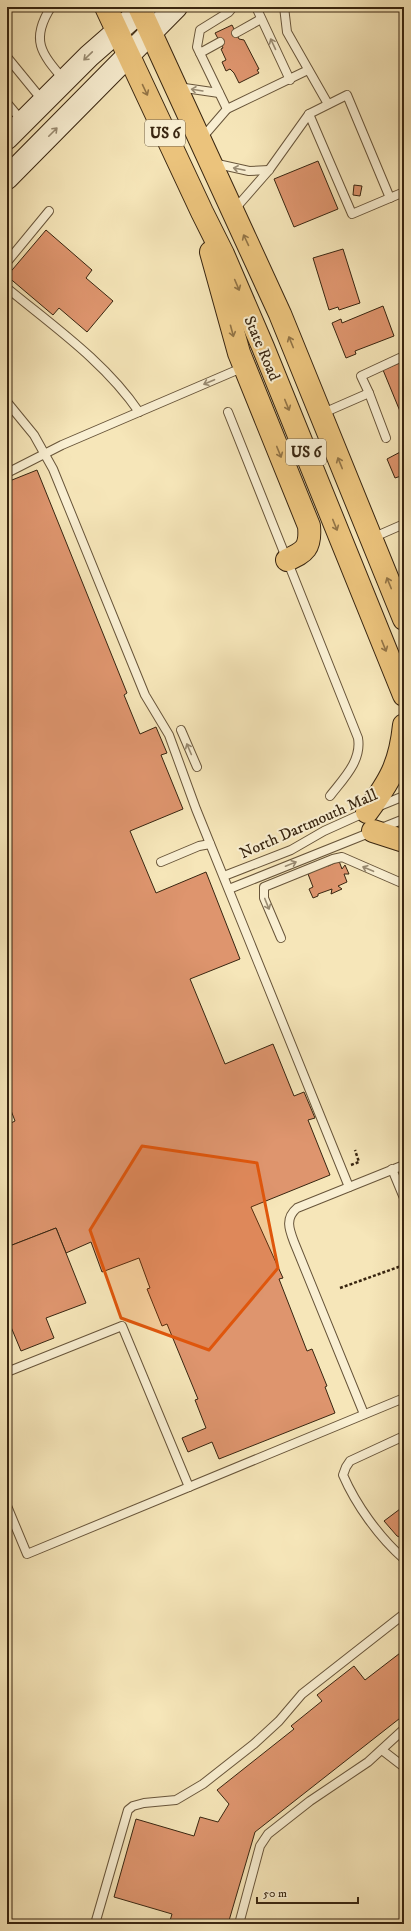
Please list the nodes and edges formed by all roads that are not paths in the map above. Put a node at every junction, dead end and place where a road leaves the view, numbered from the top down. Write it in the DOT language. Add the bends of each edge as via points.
graph roads {
  1 [pos="52,7"];
  2 [pos="106,7"];
  3 [pos="176,7"];
  4 [pos="233,7"];
  5 [pos="256,7"];
  6 [pos="284,7"];
  7 [pos="141,8"];
  8 [pos="261,19"];
  9 [pos="117,30"];
  10 [pos="150,32"];
  11 [pos="236,33"];
  12 [pos="220,42"];
  13 [pos="200,53"];
  14 [pos="129,55"];
  15 [pos="7,56"];
  16 [pos="308,70"];
  17 [pos="64,80"];
  18 [pos="290,80"];
  19 [pos="175,87"];
  20 [pos="219,94"];
  21 [pos="43,102"];
  22 [pos="7,103"];
  23 [pos="328,104"];
  24 [pos="227,109"];
  25 [pos="309,114"];
  26 [pos="23,122"];
  27 [pos="7,138"];
  28 [pos="200,140"];
  29 [pos="210,162"];
  30 [pos="270,170"];
  31 [pos="7,178"];
  32 [pos="404,192"];
  33 [pos="390,198"];
  34 [pos="49,211"];
  35 [pos="202,212"];
  36 [pos="232,212"];
  37 [pos="7,262"];
  38 [pos="7,288"];
  39 [pos="404,356"];
  40 [pos="244,366"];
  41 [pos="369,394"];
  42 [pos="7,402"];
  43 [pos="139,412"];
  44 [pos="228,412"];
  45 [pos="320,414"];
  46 [pos="386,438"];
  47 [pos="45,453"];
  48 [pos="7,473"];
  49 [pos="404,524"];
  50 [pos="371,538"];
  51 [pos="287,560"];
  52 [pos="404,619"];
  53 [pos="404,695"];
  54 [pos="404,725"];
  55 [pos="181,730"];
  56 [pos="197,767"];
  57 [pos="330,796"];
  58 [pos="404,796"];
  59 [pos="404,819"];
  60 [pos="370,821"];
  61 [pos="404,841"];
  62 [pos="210,844"];
  63 [pos="160,862"];
  64 [pos="224,876"];
  65 [pos="404,884"];
  66 [pos="229,889"];
  67 [pos="281,938"];
  68 [pos="404,1165"];
  69 [pos="392,1169"];
  70 [pos="349,1187"];
  71 [pos="404,1198"];
  72 [pos="7,1372"];
  73 [pos="404,1398"];
  74 [pos="364,1414"];
  75 [pos="404,1436"];
  76 [pos="188,1487"];
  77 [pos="7,1506"];
  78 [pos="404,1559"];
  79 [pos="404,1614"];
  80 [pos="404,1729"];
  81 [pos="382,1750"];
  82 [pos="404,1767"];
  83 [pos="95,1924"];
  84 [pos="239,1924"];
  1 -- 17 [label="lane" via="44,19 40,44 47,60"];
  2 -- 9 [label="main road, State Road / US 6"];
  3 -- 10 [label="main road"];
  4 -- 13 [label="lane" via="200,30 197,47"];
  5 -- 8 [label="lane"];
  6 -- 16 [label="lane" via="287,32"];
  7 -- 9 [label="main road"];
  7 -- 10 [label="main road, State Road / US 6"];
  8 -- 11 [label="lane"];
  18 -- 8 [label="lane, one-way"];
  9 -- 14 [label="main road, State Road / US 6"];
  9 -- 17 [label="main road, one-way"];
  10 -- 14 [label="main road"];
  10 -- 19 [label="main road, State Road / US 6"];
  12 -- 13 [label="lane"];
  13 -- 20 [label="lane"];
  31 -- 14 [label="main road, one-way"];
  14 -- 35 [label="main road, State Road / US 6, one-way"];
  15 -- 21 [label="lane"];
  16 -- 18 [label="lane"];
  16 -- 23 [label="lane"];
  17 -- 21 [label="main road"];
  18 -- 24 [label="lane"];
  20 -- 19 [label="lane, one-way"];
  19 -- 28 [label="main road, State Road / US 6"];
  20 -- 24 [label="lane"];
  21 -- 26 [label="main road"];
  22 -- 26 [label="lane"];
  23 -- 25 [label="lane"];
  23 -- 33 [label="lane" via="348,95"];
  24 -- 28 [label="lane"];
  25 -- 30 [label="lane"];
  25 -- 33 [label="lane" via="352,214"];
  26 -- 27 [label="main road"];
  28 -- 29 [label="main road, State Road / US 6"];
  30 -- 29 [label="lane, one-way" via="249,171"];
  29 -- 36 [label="main road, State Road / US 6"];
  30 -- 36 [label="lane"];
  32 -- 33 [label="lane"];
  34 -- 37 [label="lane"];
  35 -- 40 [label="main road, one-way"];
  35 -- 53 [label="main road, State Road / US 6, one-way" via="224,254 263,346"];
  45 -- 36 [label="main road, State Road / US 6, one-way" via="280,314"];
  38 -- 43 [label="lane" via="109,374"];
  39 -- 41 [label="lane" via="361,376"];
  40 -- 43 [label="lane, one-way"];
  40 -- 51 [label="main road, one-way" via="309,526 310,539 305,550 302,554"];
  41 -- 45 [label="lane"];
  41 -- 46 [label="lane"];
  42 -- 47 [label="lane"];
  43 -- 47 [label="lane"];
  44 -- 51 [label="lane"];
  50 -- 45 [label="main road, State Road / US 6, one-way"];
  47 -- 48 [label="lane"];
  47 -- 62 [label="lane" via="145,695 169,734"];
  49 -- 50 [label="lane"];
  52 -- 50 [label="main road, State Road / US 6, one-way"];
  51 -- 57 [label="lane" via="358,738 359,748 354,763"];
  54 -- 60 [label="main road" via="401,751"];
  56 -- 55 [label="lane, one-way"];
  58 -- 60 [label="lane, North Dartmouth Mall"];
  59 -- 60 [label="lane, North Dartmouth Mall"];
  60 -- 61 [label="main road"];
  60 -- 64 [label="lane, North Dartmouth Mall" via="324,831 291,850"];
  66 -- 60 [label="lane, North Dartmouth Mall, one-way"];
  62 -- 63 [label="lane"];
  62 -- 64 [label="lane"];
  64 -- 66 [label="lane"];
  65 -- 67 [label="lane, one-way" via="342,857 264,887 264,898"];
  66 -- 70 [label="lane"];
  68 -- 69 [label="lane"];
  69 -- 70 [label="lane"];
  69 -- 71 [label="lane"];
  70 -- 74 [label="lane" via="297,1208 291,1215 289,1227"];
  72 -- 76 [label="lane" via="122,1326"];
  73 -- 74 [label="lane"];
  74 -- 76 [label="lane"];
  75 -- 78 [label="lane" via="350,1461 343,1475 358,1504"];
  76 -- 77 [label="lane" via="27,1554"];
  79 -- 83 [label="lane" via="302,1694 279,1721 254,1744 203,1784 176,1800 144,1803 128,1810"];
  80 -- 81 [label="lane"];
  81 -- 82 [label="lane"];
  81 -- 84 [label="lane" via="264,1838"];
}
